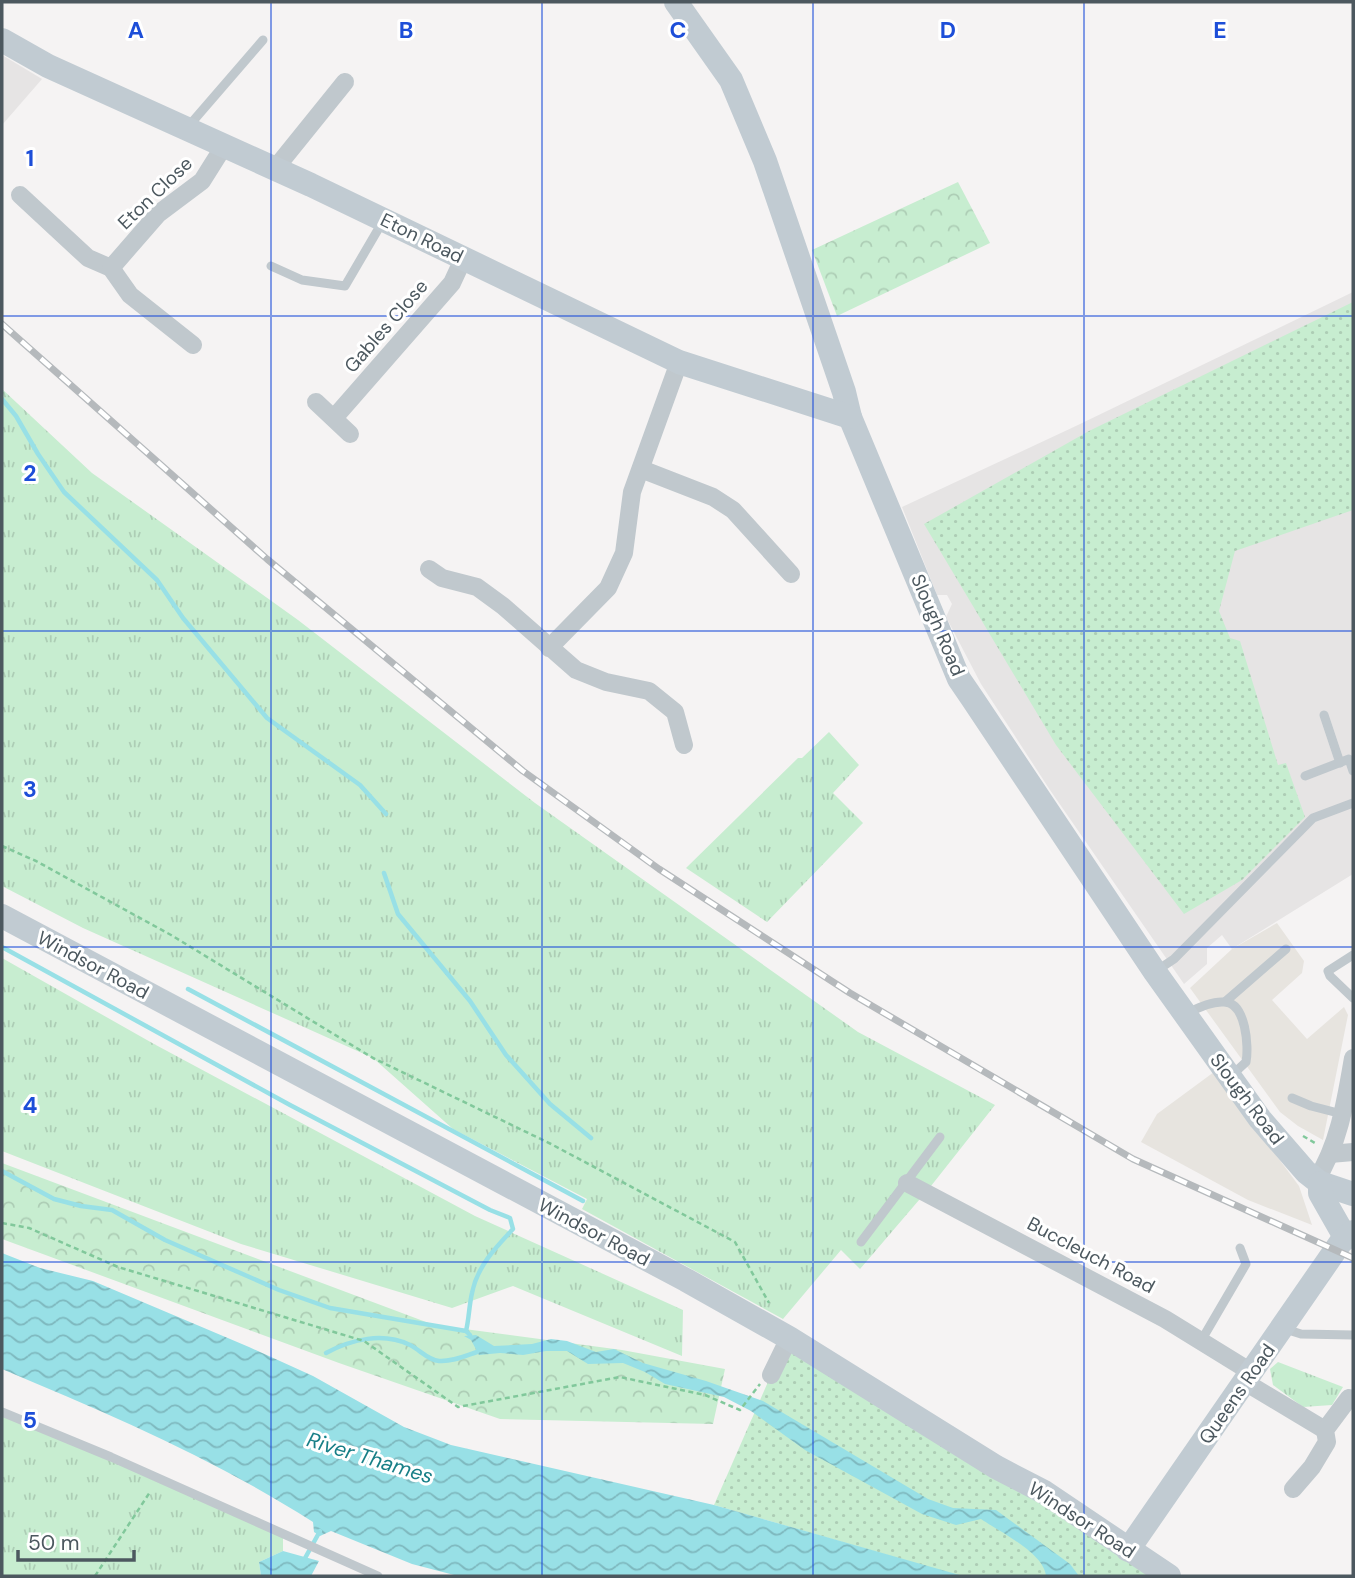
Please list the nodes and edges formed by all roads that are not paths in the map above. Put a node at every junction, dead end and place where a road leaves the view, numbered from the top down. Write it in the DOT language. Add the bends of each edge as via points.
graph roads {
  1 [pos="676,2"];
  2 [pos="2,40"];
  3 [pos="263,40"];
  4 [pos="345,82"];
  5 [pos="186,129"];
  6 [pos="224,146"];
  7 [pos="274,170"];
  8 [pos="20,195"];
  9 [pos="384,219"];
  10 [pos="464,257"];
  11 [pos="271,266"];
  12 [pos="111,268"];
  13 [pos="194,345"];
  14 [pos="679,362"];
  15 [pos="316,402"];
  16 [pos="334,418"];
  17 [pos="850,418"];
  18 [pos="350,434"];
  19 [pos="641,470"];
  20 [pos="429,569"];
  21 [pos="791,574"];
  22 [pos="549,648"];
  23 [pos="1324,715"];
  24 [pos="684,745"];
  25 [pos="1340,762"];
  26 [pos="1353,771"];
  27 [pos="1306,775"];
  28 [pos="1353,803"];
  29 [pos="2,916"];
  30 [pos="1286,948"];
  31 [pos="1353,955"];
  32 [pos="1155,972"];
  33 [pos="1353,998"];
  34 [pos="1226,1001"];
  35 [pos="1186,1014"];
  36 [pos="1353,1058"];
  37 [pos="1228,1078"];
  38 [pos="1292,1098"];
  39 [pos="1342,1114"];
  40 [pos="940,1137"];
  41 [pos="1353,1152"];
  42 [pos="1330,1154"];
  43 [pos="1318,1181"];
  44 [pos="907,1183"];
  45 [pos="1353,1195"];
  46 [pos="1349,1234"];
  47 [pos="861,1242"];
  48 [pos="1240,1248"];
  49 [pos="1283,1328"];
  50 [pos="1353,1335"];
  51 [pos="789,1338"];
  52 [pos="1201,1341"];
  53 [pos="771,1375"];
  54 [pos="1248,1377"];
  55 [pos="1349,1398"];
  56 [pos="2,1412"];
  57 [pos="1325,1430"];
  58 [pos="1293,1489"];
  59 [pos="1128,1550"];
  60 [pos="378,1576"];
  61 [pos="1169,1576"];
  1 -- 17 [label="main road, Slough Road" via="732,80 765,161"];
  2 -- 5 [label="main road, Eton Road"];
  3 -- 5 [label="lane"];
  4 -- 7 [label="street"];
  5 -- 6 [label="main road, Eton Road"];
  6 -- 7 [label="main road, Eton Road"];
  6 -- 12 [label="street, Eton Close" via="202,181 158,214"];
  7 -- 9 [label="main road, Eton Road"];
  8 -- 12 [label="street" via="88,258"];
  9 -- 10 [label="main road, Eton Road"];
  9 -- 11 [label="lane" via="345,286 302,280"];
  10 -- 14 [label="main road, Eton Road"];
  10 -- 16 [label="street, Gables Close" via="452,283"];
  12 -- 13 [label="street" via="130,295"];
  14 -- 17 [label="main road, Eton Road"];
  14 -- 19 [label="street"];
  15 -- 16 [label="street"];
  16 -- 18 [label="street"];
  17 -- 32 [label="main road, Slough Road" via="959,679"];
  19 -- 21 [label="street" via="733,510"];
  19 -- 22 [label="street" via="632,492 624,553 608,588"];
  20 -- 22 [label="street" via="442,578 477,587"];
  22 -- 24 [label="street" via="576,670 649,691 675,712"];
  23 -- 25 [label="lane"];
  25 -- 26 [label="lane" via="1349,759"];
  25 -- 27 [label="lane"];
  28 -- 32 [label="lane" via="1313,818 1174,959"];
  29 -- 51 [label="main road, Windsor Road"];
  30 -- 34 [label="lane"];
  31 -- 33 [label="lane" via="1328,971"];
  32 -- 35 [label="main road, Slough Road"];
  34 -- 35 [label="lane"];
  34 -- 37 [label="lane" via="1245,1026 1249,1042 1246,1062"];
  35 -- 37 [label="main road, Slough Road"];
  36 -- 39 [label="street"];
  37 -- 43 [label="main road, Slough Road" via="1280,1145"];
  38 -- 39 [label="lane"];
  39 -- 42 [label="street"];
  40 -- 44 [label="lane"];
  41 -- 42 [label="street"];
  42 -- 43 [label="street"];
  43 -- 45 [label="main road"];
  43 -- 46 [label="main road, Queens Road" via="1320,1193"];
  44 -- 47 [label="lane"];
  44 -- 52 [label="street, Buccleuch Road"];
  46 -- 49 [label="main road, Queens Road"];
  48 -- 52 [label="lane" via="1246,1264"];
  49 -- 50 [label="lane" via="1301,1334"];
  49 -- 54 [label="main road, Queens Road"];
  51 -- 53 [label="street"];
  51 -- 59 [label="main road, Windsor Road" via="1044,1493"];
  52 -- 54 [label="street, Buccleuch Road"];
  54 -- 57 [label="street, Buccleuch Road"];
  54 -- 59 [label="main road, Queens Road"];
  55 -- 57 [label="street"];
  56 -- 60 [label="lane"];
  57 -- 58 [label="street" via="1327,1441"];
  59 -- 61 [label="main road, Windsor Road"];
}
